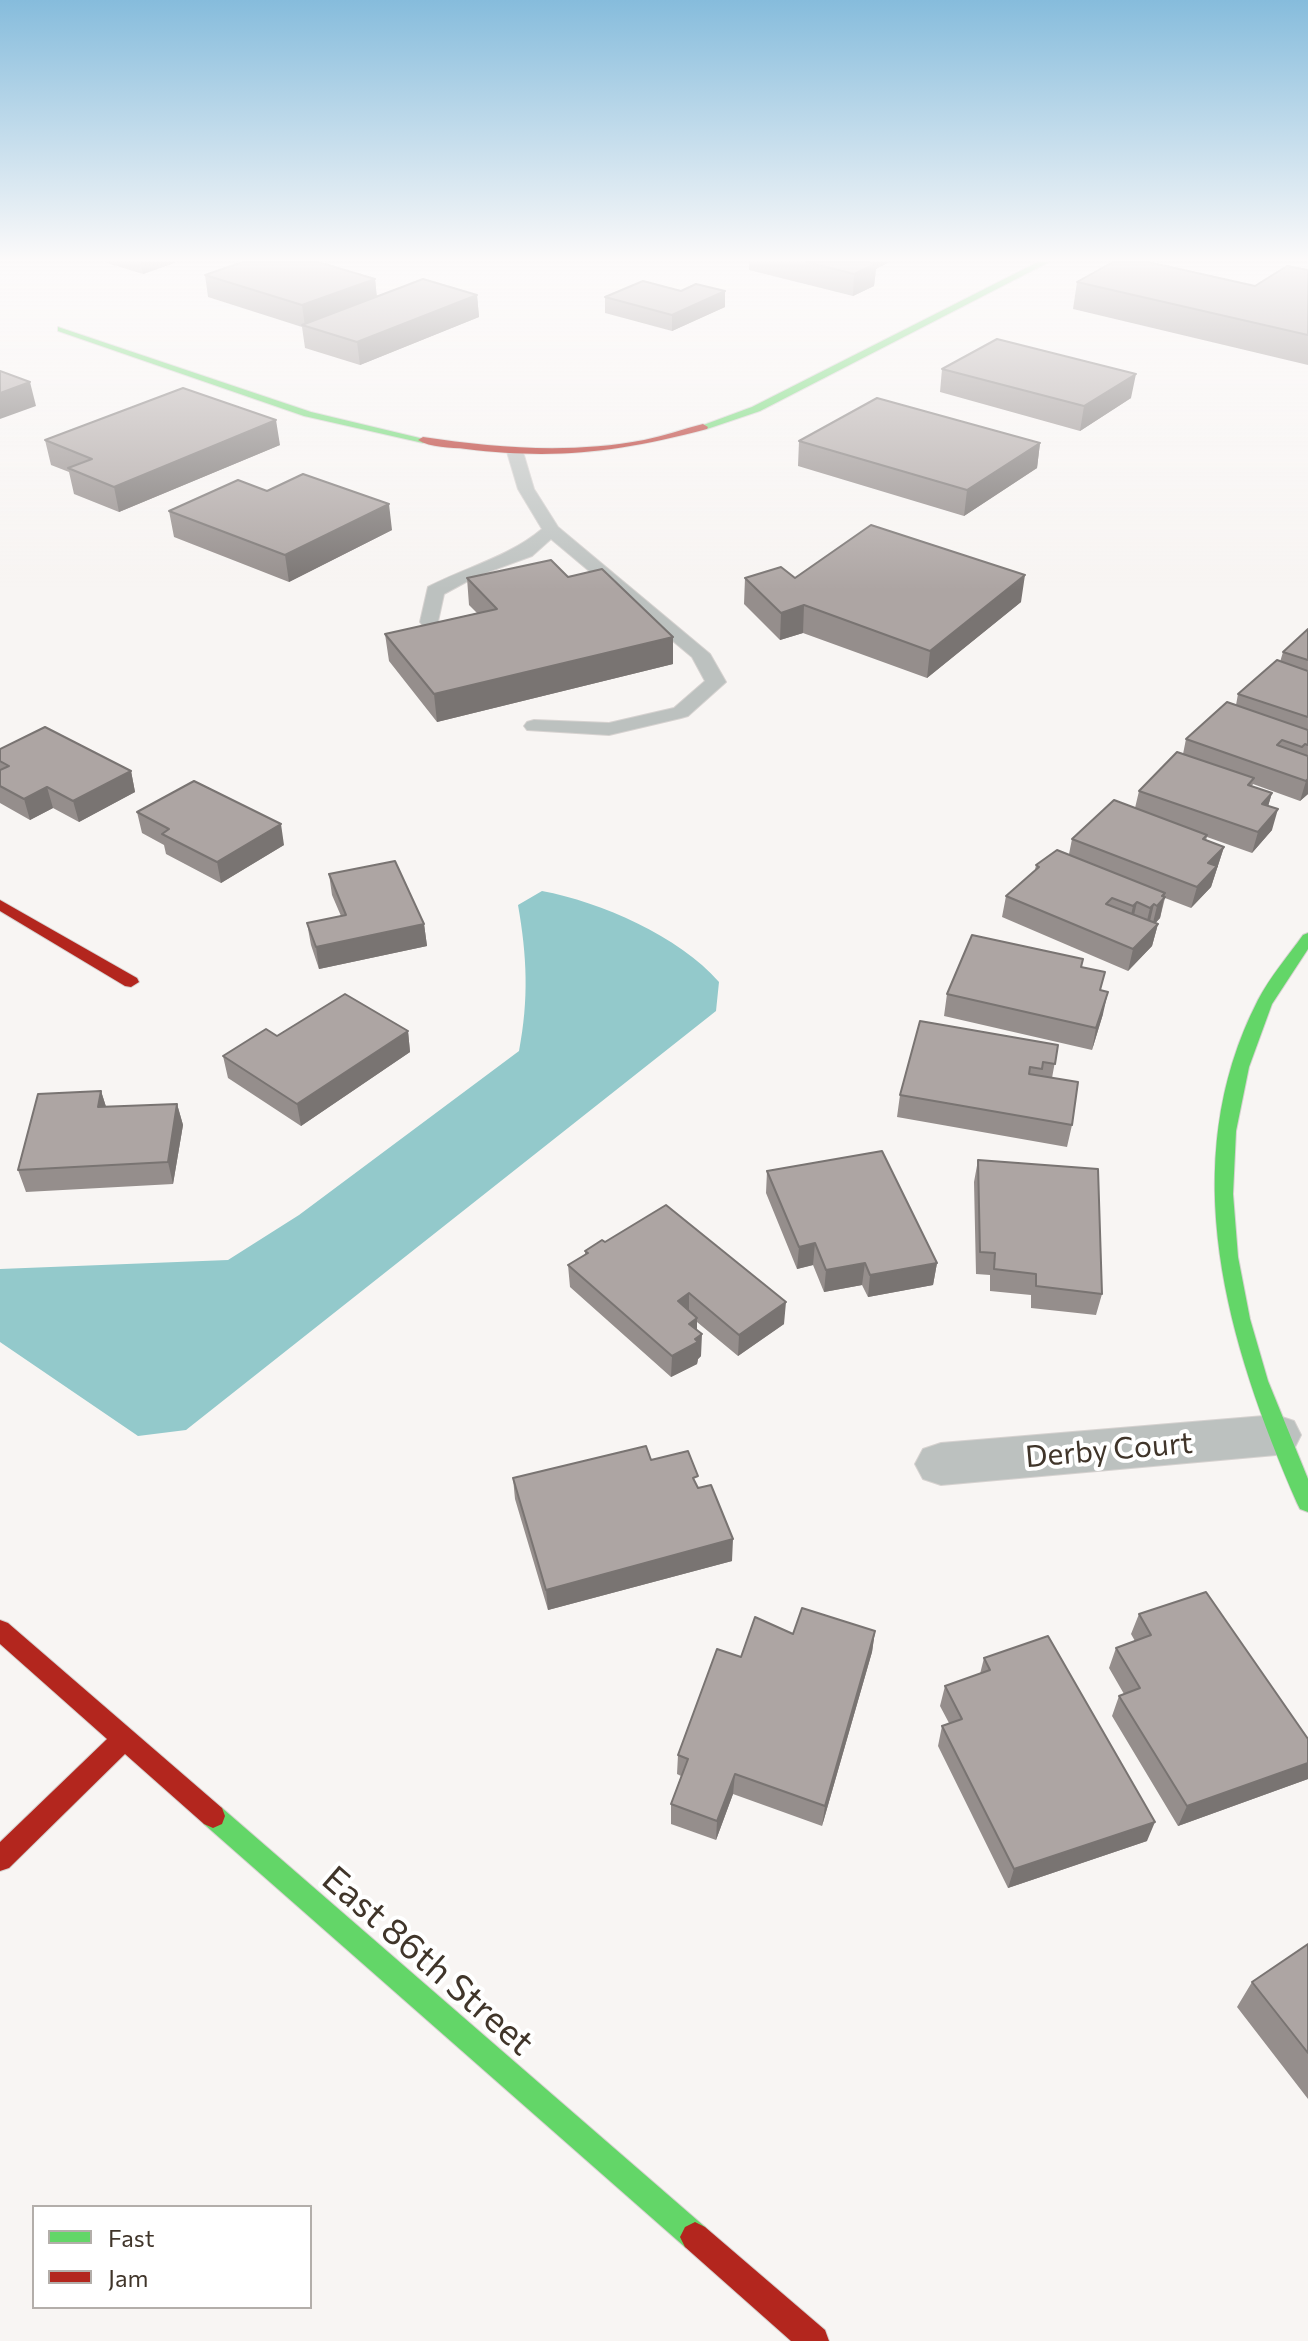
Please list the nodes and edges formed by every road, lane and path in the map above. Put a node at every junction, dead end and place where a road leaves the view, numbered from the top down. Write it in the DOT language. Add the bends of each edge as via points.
graph roads {
  1 [pos="186,371"];
  2 [pos="827,371"];
  3 [pos="515,452"];
  4 [pos="551,530"];
  5 [pos="430,622"];
  6 [pos="534,726"];
  7 [pos="0,905"];
  8 [pos="1308,938"];
  9 [pos="131,982"];
  10 [pos="1276,1435"];
  11 [pos="941,1464"];
  12 [pos="1308,1503"];
  13 [pos="0,1630"];
  14 [pos="124,1739"];
  15 [pos="0,1859"];
  16 [pos="814,2341"];
  1 -- 3 [label="street" via="353,428 453,447"];
  2 -- 3 [label="street" via="733,418 685,433 626,445"];
  3 -- 4 [label="lane" via="526,489"];
  4 -- 5 [label="lane" via="526,552 435,591"];
  4 -- 6 [label="lane" via="700,654 716,682 681,712 609,729"];
  7 -- 9 [label="street"];
  8 -- 10 [label="street" via="1251,1031 1227,1110 1222,1157 1222,1219 1231,1291"];
  10 -- 11 [label="street, Derby Court"];
  10 -- 12 [label="street"];
  13 -- 14 [label="street, East 86th Street"];
  14 -- 15 [label="street"];
  14 -- 16 [label="street, East 86th Street"];
}
